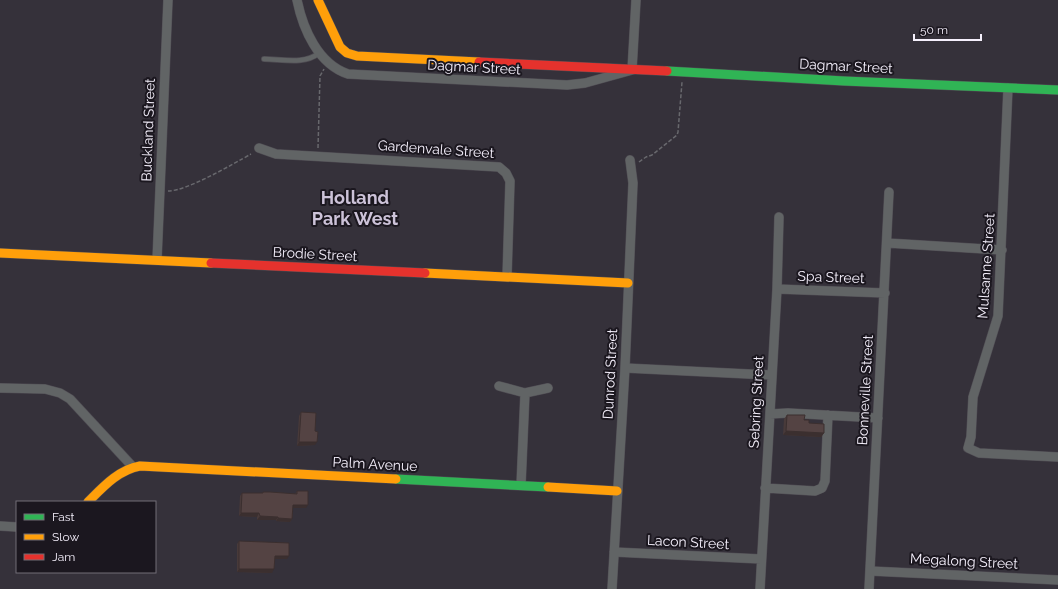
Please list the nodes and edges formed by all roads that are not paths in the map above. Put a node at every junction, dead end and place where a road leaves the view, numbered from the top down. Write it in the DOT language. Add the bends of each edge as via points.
graph roads {
  1 [pos="168,0"];
  2 [pos="297,0"];
  3 [pos="318,0"];
  4 [pos="636,0"];
  5 [pos="319,53"];
  6 [pos="264,59"];
  7 [pos="632,70"];
  8 [pos="1008,88"];
  9 [pos="1058,90"];
  10 [pos="260,149"];
  11 [pos="630,164"];
  12 [pos="889,192"];
  13 [pos="779,217"];
  14 [pos="887,243"];
  15 [pos="1002,250"];
  16 [pos="0,253"];
  17 [pos="157,260"];
  18 [pos="507,277"];
  19 [pos="628,283"];
  20 [pos="777,289"];
  21 [pos="884,293"];
  22 [pos="625,368"];
  23 [pos="771,375"];
  24 [pos="499,386"];
  25 [pos="0,388"];
  26 [pos="548,388"];
  27 [pos="525,393"];
  28 [pos="770,414"];
  29 [pos="828,415"];
  30 [pos="878,418"];
  31 [pos="1058,457"];
  32 [pos="132,466"];
  33 [pos="521,485"];
  34 [pos="765,488"];
  35 [pos="617,491"];
  36 [pos="89,501"];
  37 [pos="0,526"];
  38 [pos="16,527"];
  39 [pos="614,552"];
  40 [pos="762,560"];
  41 [pos="870,571"];
  42 [pos="1058,580"];
  43 [pos="612,589"];
  44 [pos="760,589"];
  45 [pos="869,589"];
  1 -- 17 [label="street, Buckland Street"];
  2 -- 5 [label="street, Dagmar Street" via="300,16"];
  3 -- 7 [label="street, Dagmar Street" via="339,45 347,53 361,57"];
  4 -- 7 [label="street"];
  5 -- 6 [label="lane" via="309,59"];
  5 -- 7 [label="street, Dagmar Street" via="340,71 354,75 562,85 580,84"];
  7 -- 8 [label="street, Dagmar Street"];
  8 -- 9 [label="street, Dagmar Street"];
  8 -- 15 [label="street, Mulsanne Street"];
  10 -- 18 [label="street, Gardenvale Street" via="276,154 493,165 501,168 508,176 510,184"];
  11 -- 19 [label="street, Dunrod Street" via="633,183"];
  12 -- 14 [label="street, Bonneville Street"];
  13 -- 20 [label="street, Sebring Street"];
  14 -- 15 [label="street"];
  14 -- 21 [label="street, Bonneville Street"];
  15 -- 31 [label="street, Mulsanne Street" via="998,320 973,397 968,448 979,453"];
  16 -- 17 [label="street, Brodie Street"];
  17 -- 18 [label="street, Brodie Street"];
  18 -- 19 [label="street, Brodie Street"];
  19 -- 22 [label="street, Dunrod Street"];
  20 -- 21 [label="street, Spa Street"];
  20 -- 23 [label="street, Sebring Street"];
  21 -- 30 [label="street, Bonneville Street"];
  22 -- 23 [label="street"];
  22 -- 35 [label="street, Dunrod Street"];
  23 -- 28 [label="street, Sebring Street"];
  24 -- 27 [label="street"];
  25 -- 32 [label="street" via="60,393 70,399"];
  26 -- 27 [label="street"];
  27 -- 33 [label="street"];
  28 -- 29 [label="street"];
  28 -- 34 [label="street, Sebring Street"];
  29 -- 30 [label="street"];
  29 -- 34 [label="street" via="825,482 822,488 815,491"];
  30 -- 41 [label="street, Bonneville Street"];
  32 -- 33 [label="street, Palm Avenue"];
  32 -- 36 [label="street" via="118,474"];
  33 -- 35 [label="street, Palm Avenue"];
  34 -- 40 [label="street, Sebring Street"];
  35 -- 39 [label="street, Dunrod Street"];
  37 -- 38 [label="street"];
  39 -- 40 [label="street, Lacon Street"];
  39 -- 43 [label="street, Dunrod Street"];
  40 -- 44 [label="street, Sebring Street"];
  41 -- 42 [label="street, Megalong Street"];
  41 -- 45 [label="street, Bonneville Street"];
}
